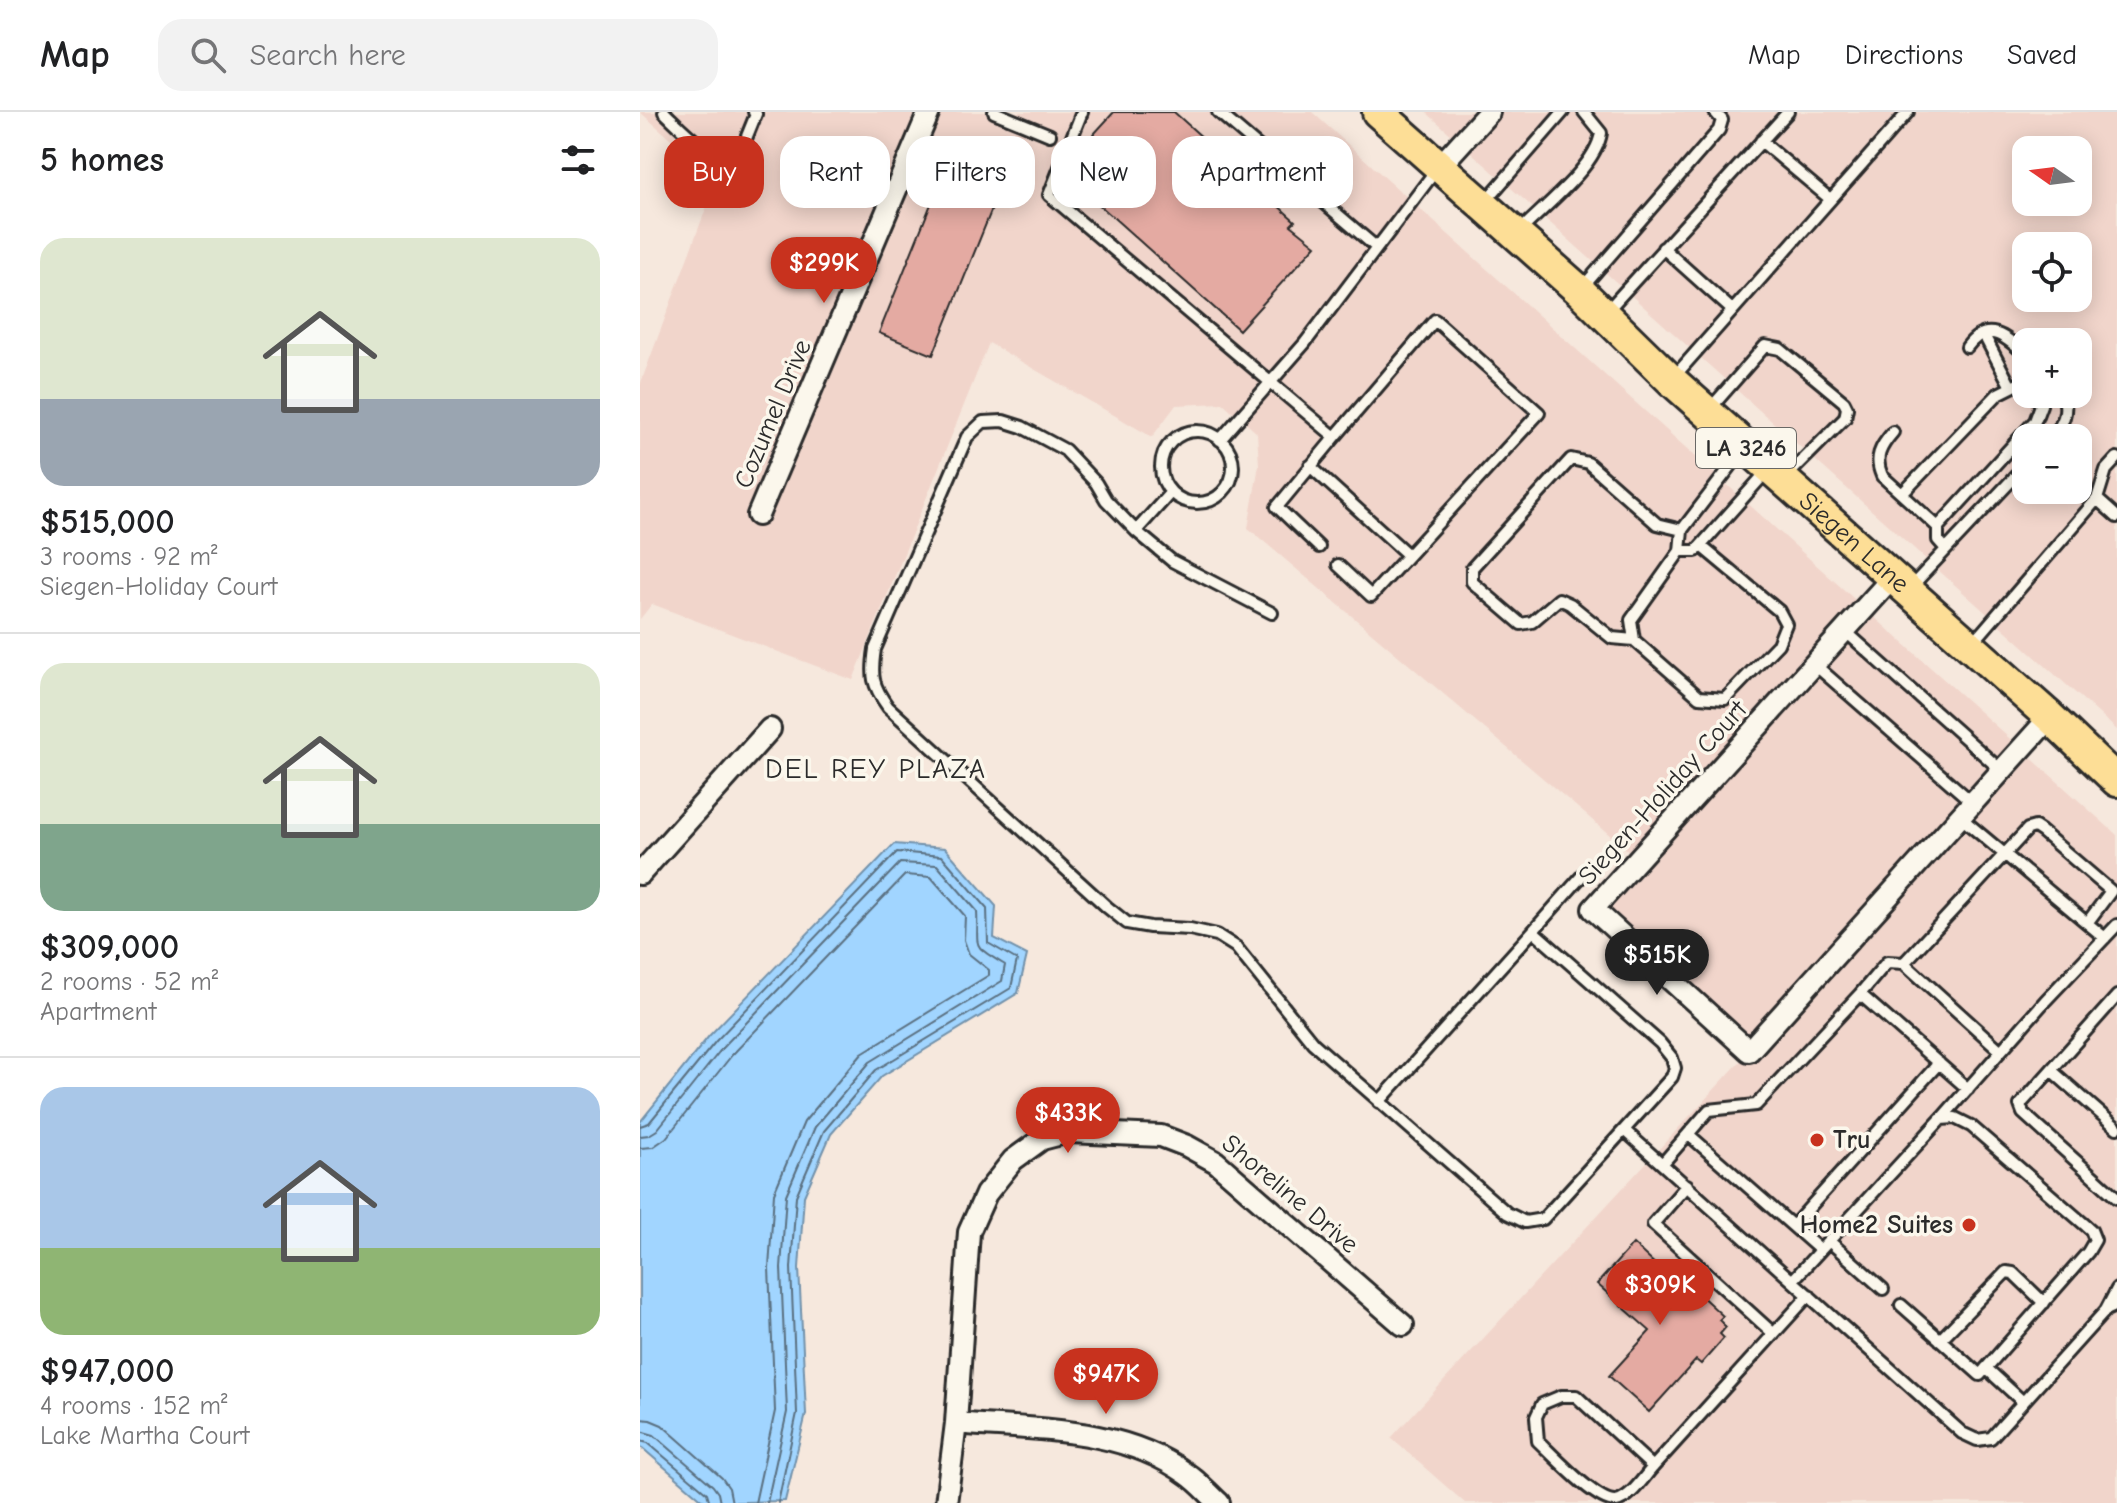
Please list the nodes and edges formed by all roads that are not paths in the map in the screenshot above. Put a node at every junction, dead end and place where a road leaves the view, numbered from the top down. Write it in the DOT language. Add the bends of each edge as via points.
graph roads {
  1 [pos="664,112"];
  2 [pos="754,112"];
  3 [pos="929,112"];
  4 [pos="994,112"];
  5 [pos="1082,112"];
  6 [pos="1218,112"];
  7 [pos="1378,112"];
  8 [pos="1489,112"];
  9 [pos="1563,112"];
  10 [pos="1584,112"];
  11 [pos="1715,112"];
  12 [pos="1788,112"];
  13 [pos="1908,112"];
  14 [pos="1050,135"];
  15 [pos="1761,141"];
  16 [pos="1440,166"];
  17 [pos="1830,199"];
  18 [pos="1483,204"];
  19 [pos="1516,234"];
  20 [pos="1377,248"];
  21 [pos="1663,248"];
  22 [pos="1580,291"];
  23 [pos="1732,310"];
  24 [pos="1604,313"];
  25 [pos="1984,335"];
  26 [pos="2012,342"];
  27 [pos="1967,347"];
  28 [pos="1671,380"];
  29 [pos="1269,383"];
  30 [pos="2011,387"];
  31 [pos="2040,408"];
  32 [pos="1707,412"];
  33 [pos="1893,432"];
  34 [pos="1335,437"];
  35 [pos="1220,440"];
  36 [pos="1745,447"];
  37 [pos="2117,458"];
  38 [pos="1310,466"];
  39 [pos="1776,474"];
  40 [pos="2012,480"];
  41 [pos="1171,492"];
  42 [pos="1903,493"];
  43 [pos="2097,499"];
  44 [pos="758,515"];
  45 [pos="2117,517"];
  46 [pos="1938,527"];
  47 [pos="1682,530"];
  48 [pos="1136,531"];
  49 [pos="1701,546"];
  50 [pos="1319,547"];
  51 [pos="1946,549"];
  52 [pos="1680,551"];
  53 [pos="1407,554"];
  54 [pos="1338,565"];
  55 [pos="1900,583"];
  56 [pos="1272,613"];
  57 [pos="1844,630"];
  58 [pos="1634,640"];
  59 [pos="1970,647"];
  60 [pos="1814,664"];
  61 [pos="2050,717"];
  62 [pos="770,729"];
  63 [pos="2002,771"];
  64 [pos="2117,781"];
  65 [pos="1967,810"];
  66 [pos="2003,854"];
  67 [pos="1587,870"];
  68 [pos="640,874"];
  69 [pos="2087,923"];
  70 [pos="2117,926"];
  71 [pos="1533,931"];
  72 [pos="2105,938"];
  73 [pos="1904,963"];
  74 [pos="1860,994"];
  75 [pos="2117,996"];
  76 [pos="2001,1051"];
  77 [pos="1939,1063"];
  78 [pos="2051,1070"];
  79 [pos="1968,1089"];
  80 [pos="1379,1102"];
  81 [pos="1939,1121"];
  82 [pos="2117,1128"];
  83 [pos="1624,1130"];
  84 [pos="1688,1134"];
  85 [pos="1663,1163"];
  86 [pos="1687,1185"];
  87 [pos="2117,1198"];
  88 [pos="1793,1226"];
  89 [pos="1829,1241"];
  90 [pos="1820,1250"];
  91 [pos="1793,1280"];
  92 [pos="1883,1289"];
  93 [pos="2117,1289"];
  94 [pos="1809,1295"];
  95 [pos="2044,1303"];
  96 [pos="1901,1305"];
  97 [pos="2112,1307"];
  98 [pos="1403,1325"];
  99 [pos="1774,1334"];
  100 [pos="1940,1340"];
  101 [pos="1986,1368"];
  102 [pos="2023,1402"];
  103 [pos="956,1423"];
  104 [pos="1653,1467"];
  105 [pos="946,1503"];
  106 [pos="1219,1503"];
  1 -- 2 [label="lane" via="695,142 737,161"];
  3 -- 44 [label="street, Cozumel Drive"];
  4 -- 14 [label="lane"];
  5 -- 29 [label="lane" via="1049,195"];
  6 -- 20 [label="lane"];
  7 -- 16 [label="main road, Siegen Lane / LA 3246"];
  8 -- 16 [label="street"];
  9 -- 18 [label="lane"];
  10 -- 19 [label="lane" via="1601,133 1599,144"];
  11 -- 22 [label="lane" via="1722,120 1719,130"];
  12 -- 15 [label="lane"];
  13 -- 17 [label="lane"];
  15 -- 17 [label="lane"];
  15 -- 21 [label="lane"];
  16 -- 18 [label="main road, Siegen Lane / LA 3246"];
  16 -- 20 [label="lane"];
  17 -- 23 [label="lane"];
  18 -- 19 [label="main road, Siegen Lane / LA 3246"];
  19 -- 22 [label="main road, Siegen Lane / LA 3246"];
  20 -- 29 [label="lane"];
  21 -- 23 [label="lane"];
  21 -- 24 [label="lane"];
  22 -- 24 [label="main road, Siegen Lane / LA 3246"];
  23 -- 28 [label="lane"];
  24 -- 28 [label="main road, Siegen Lane / LA 3246"];
  25 -- 26 [label="lane" via="2004,335"];
  25 -- 27 [label="lane"];
  25 -- 30 [label="lane"];
  28 -- 32 [label="main road, Siegen Lane / LA 3246"];
  29 -- 34 [label="lane"];
  29 -- 35 [label="lane"];
  30 -- 42 [label="lane" via="1998,394"];
  31 -- 46 [label="lane" via="2035,421"];
  32 -- 36 [label="main road, Siegen Lane / LA 3246"];
  32 -- 39 [label="lane" via="1765,346 1780,349 1844,402 1845,418"];
  33 -- 42 [label="lane" via="1877,465"];
  34 -- 38 [label="lane"];
  34 -- 53 [label="lane" via="1435,320 1539,413"];
  35 -- 41 [label="lane" via="1198,431 1175,438 1161,470"];
  35 -- 41 [label="lane" via="1228,449 1232,471 1223,491 1203,502"];
  36 -- 39 [label="main road, Siegen Lane / LA 3246"];
  36 -- 47 [label="lane"];
  37 -- 43 [label="lane" via="2106,470"];
  38 -- 50 [label="lane" via="1277,507"];
  38 -- 53 [label="lane"];
  39 -- 49 [label="lane"];
  39 -- 55 [label="main road, Siegen Lane / LA 3246"];
  40 -- 51 [label="lane"];
  41 -- 48 [label="lane"];
  42 -- 46 [label="lane"];
  43 -- 45 [label="lane"];
  43 -- 59 [label="lane"];
  46 -- 51 [label="lane" via="1938,540"];
  47 -- 52 [label="lane"];
  47 -- 58 [label="lane" via="1657,524 1588,463 1571,459 1472,568 1472,582 1521,624 1532,622 1559,599 1612,638"];
  48 -- 56 [label="lane" via="1172,561"];
  48 -- 80 [label="lane" via="1065,450 1022,427 983,422 967,437 875,649 875,690 1127,923 1204,932 1236,947 1313,1043"];
  49 -- 52 [label="lane"];
  49 -- 58 [label="lane" via="1779,611 1786,624 1778,644 1725,699 1699,697"];
  51 -- 55 [label="lane"];
  52 -- 58 [label="lane" via="1631,620"];
  53 -- 54 [label="lane" via="1371,596"];
  55 -- 57 [label="street, Siegen-Holiday Court"];
  55 -- 59 [label="main road, Siegen Lane / LA 3246"];
  57 -- 60 [label="street, Siegen-Holiday Court"];
  57 -- 63 [label="lane"];
  59 -- 61 [label="main road, Siegen Lane / LA 3246"];
  60 -- 65 [label="lane"];
  60 -- 65 [label="street, Siegen-Holiday Court" via="1593,909 1749,1051"];
  61 -- 63 [label="street, Siegen-Holiday Court"];
  61 -- 64 [label="main road, Siegen Lane / LA 3246"];
  62 -- 68 [label="street"];
  63 -- 65 [label="street, Siegen-Holiday Court"];
  65 -- 66 [label="lane"];
  66 -- 69 [label="lane"];
  66 -- 69 [label="lane" via="2028,829 2041,831 2111,891"];
  66 -- 73 [label="lane"];
  67 -- 71 [label="lane"];
  69 -- 72 [label="lane"];
  70 -- 72 [label="lane"];
  71 -- 80 [label="lane"];
  71 -- 83 [label="lane" via="1672,1058 1672,1077"];
  72 -- 76 [label="lane"];
  73 -- 74 [label="lane" via="1887,962"];
  73 -- 76 [label="lane"];
  74 -- 77 [label="lane"];
  74 -- 84 [label="lane" via="1756,1105 1709,1110"];
  75 -- 78 [label="lane"];
  76 -- 79 [label="lane"];
  77 -- 79 [label="lane"];
  77 -- 88 [label="lane"];
  78 -- 82 [label="lane"];
  78 -- 87 [label="lane" via="2020,1105 2023,1113"];
  79 -- 81 [label="lane"];
  80 -- 83 [label="lane" via="1507,1213 1525,1222 1543,1219"];
  81 -- 89 [label="lane"];
  81 -- 95 [label="lane" via="1955,1118 1971,1126 2091,1230 2095,1240 2088,1252"];
  83 -- 85 [label="lane"];
  84 -- 85 [label="lane"];
  84 -- 88 [label="lane"];
  85 -- 86 [label="lane"];
  86 -- 91 [label="lane"];
  86 -- 99 [label="lane" via="1653,1224"];
  88 -- 90 [label="lane"];
  89 -- 90 [label="lane"];
  89 -- 92 [label="lane"];
  90 -- 91 [label="lane"];
  91 -- 94 [label="lane"];
  93 -- 97 [label="lane"];
  94 -- 99 [label="lane"];
  94 -- 102 [label="lane" via="1962,1433 1977,1440 1991,1438"];
  95 -- 100 [label="lane" via="2006,1272"];
  95 -- 101 [label="lane"];
  96 -- 100 [label="lane"];
  97 -- 102 [label="lane"];
  98 -- 103 [label="street, Shoreline Drive" via="1216,1162 1161,1136 1069,1132 1042,1139 1013,1160 986,1194 969,1232"];
  99 -- 104 [label="lane"];
  100 -- 101 [label="lane" via="1980,1375"];
  101 -- 102 [label="lane"];
  103 -- 105 [label="street, Shoreline Drive"];
  103 -- 106 [label="street" via="1107,1438 1187,1474"];
  104 -- 104 [label="lane" via="1627,1496 1614,1502 1599,1498 1538,1441 1536,1417 1542,1404 1576,1396"];
}
